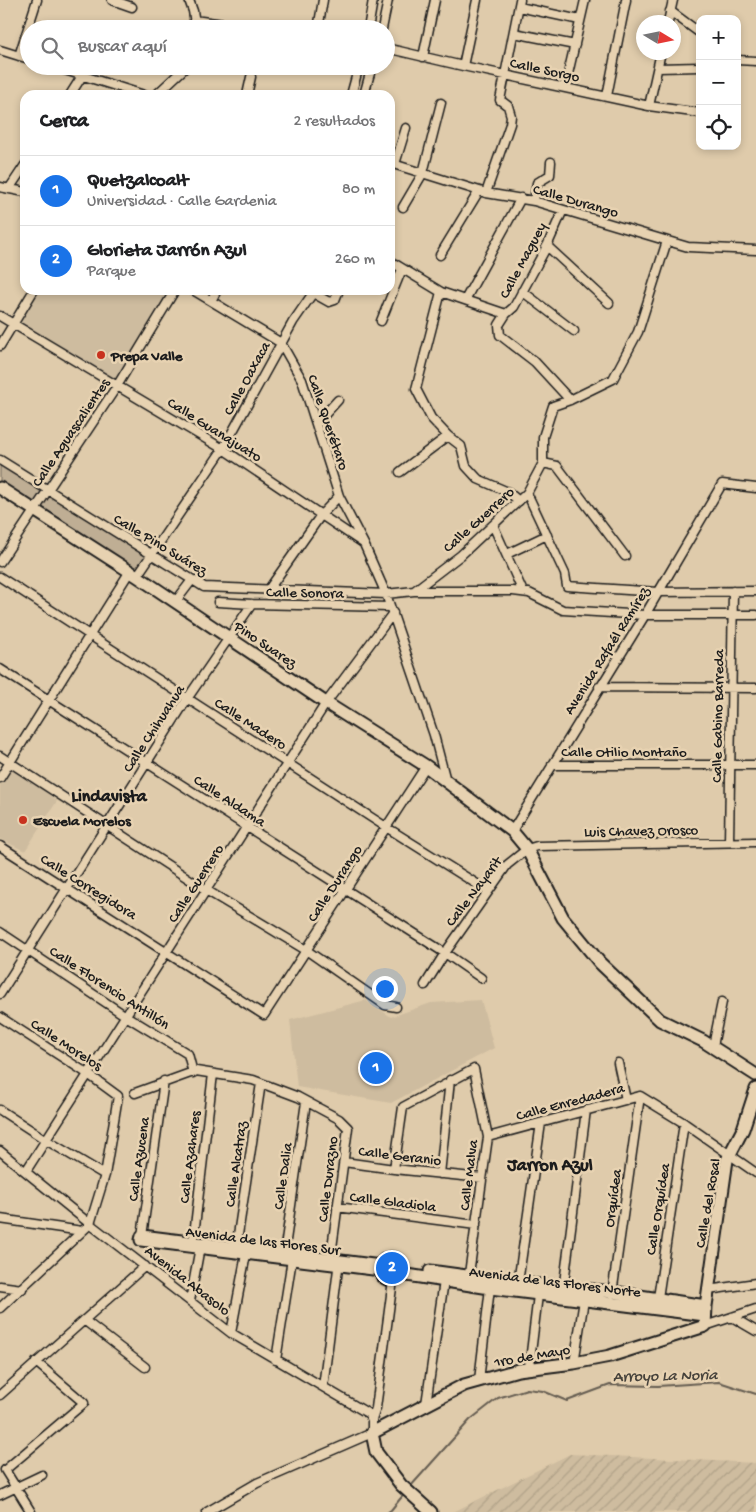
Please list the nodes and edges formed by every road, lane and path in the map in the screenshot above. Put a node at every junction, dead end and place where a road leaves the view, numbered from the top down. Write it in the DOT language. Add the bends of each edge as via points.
graph roads {
  1 [pos="37,0"];
  2 [pos="112,0"];
  3 [pos="189,0"];
  4 [pos="323,0"];
  5 [pos="373,0"];
  6 [pos="388,0"];
  7 [pos="435,0"];
  8 [pos="477,0"];
  9 [pos="585,0"];
  10 [pos="626,0"];
  11 [pos="673,0"];
  12 [pos="519,4"];
  13 [pos="132,7"];
  14 [pos="670,11"];
  15 [pos="669,15"];
  16 [pos="31,20"];
  17 [pos="194,20"];
  18 [pos="320,20"];
  19 [pos="370,20"];
  20 [pos="384,20"];
  21 [pos="580,20"];
  22 [pos="696,30"];
  23 [pos="514,33"];
  24 [pos="574,45"];
  25 [pos="0,50"];
  26 [pos="395,50"];
  27 [pos="20,53"];
  28 [pos="19,56"];
  29 [pos="424,57"];
  30 [pos="660,60"];
  31 [pos="741,60"];
  32 [pos="756,61"];
  33 [pos="463,66"];
  34 [pos="696,67"];
  35 [pos="658,68"];
  36 [pos="79,75"];
  37 [pos="177,75"];
  38 [pos="357,75"];
  39 [pos="370,75"];
  40 [pos="506,75"];
  41 [pos="82,76"];
  42 [pos="251,77"];
  43 [pos="565,87"];
  44 [pos="73,90"];
  45 [pos="128,90"];
  46 [pos="161,90"];
  47 [pos="248,90"];
  48 [pos="352,90"];
  49 [pos="365,90"];
  50 [pos="607,96"];
  51 [pos="441,103"];
  52 [pos="649,106"];
  53 [pos="696,112"];
  54 [pos="406,128"];
  55 [pos="395,156"];
  56 [pos="551,162"];
  57 [pos="395,165"];
  58 [pos="20,172"];
  59 [pos="423,173"];
  60 [pos="0,187"];
  61 [pos="9,189"];
  62 [pos="20,191"];
  63 [pos="483,192"];
  64 [pos="521,198"];
  65 [pos="534,201"];
  66 [pos="403,207"];
  67 [pos="563,210"];
  68 [pos="666,241"];
  69 [pos="546,246"];
  70 [pos="756,250"];
  71 [pos="440,254"];
  72 [pos="395,264"];
  73 [pos="402,269"];
  74 [pos="395,286"];
  75 [pos="522,291"];
  76 [pos="440,292"];
  77 [pos="31,295"];
  78 [pos="172,295"];
  79 [pos="201,295"];
  80 [pos="214,295"];
  81 [pos="310,295"];
  82 [pos="319,295"];
  83 [pos="337,295"];
  84 [pos="391,295"];
  85 [pos="465,300"];
  86 [pos="211,301"];
  87 [pos="609,303"];
  88 [pos="506,314"];
  89 [pos="0,316"];
  90 [pos="381,320"];
  91 [pos="14,324"];
  92 [pos="574,332"];
  93 [pos="281,343"];
  94 [pos="0,346"];
  95 [pos="117,386"];
  96 [pos="338,400"];
  97 [pos="570,400"];
  98 [pos="317,423"];
  99 [pos="448,436"];
  100 [pos="223,449"];
  101 [pos="0,460"];
  102 [pos="543,463"];
  103 [pos="400,472"];
  104 [pos="0,488"];
  105 [pos="756,488"];
  106 [pos="48,490"];
  107 [pos="527,493"];
  108 [pos="339,496"];
  109 [pos="518,501"];
  110 [pos="34,509"];
  111 [pos="321,515"];
  112 [pos="494,525"];
  113 [pos="547,535"];
  114 [pos="364,544"];
  115 [pos="507,554"];
  116 [pos="151,555"];
  117 [pos="625,556"];
  118 [pos="0,562"];
  119 [pos="134,574"];
  120 [pos="0,578"];
  121 [pos="192,580"];
  122 [pos="269,589"];
  123 [pos="414,591"];
  124 [pos="733,591"];
  125 [pos="756,591"];
  126 [pos="523,592"];
  127 [pos="658,592"];
  128 [pos="386,594"];
  129 [pos="176,601"];
  130 [pos="218,602"];
  131 [pos="252,604"];
  132 [pos="392,610"];
  133 [pos="645,615"];
  134 [pos="756,615"];
  135 [pos="734,616"];
  136 [pos="90,635"];
  137 [pos="229,637"];
  138 [pos="0,669"];
  139 [pos="599,687"];
  140 [pos="731,688"];
  141 [pos="756,688"];
  142 [pos="187,699"];
  143 [pos="48,700"];
  144 [pos="326,703"];
  145 [pos="0,756"];
  146 [pos="10,762"];
  147 [pos="147,763"];
  148 [pos="288,764"];
  149 [pos="552,765"];
  150 [pos="730,765"];
  151 [pos="756,765"];
  152 [pos="426,766"];
  153 [pos="0,778"];
  154 [pos="446,781"];
  155 [pos="107,826"];
  156 [pos="247,827"];
  157 [pos="386,827"];
  158 [pos="512,831"];
  159 [pos="729,842"];
  160 [pos="756,842"];
  161 [pos="0,846"];
  162 [pos="527,849"];
  163 [pos="68,888"];
  164 [pos="206,890"];
  165 [pos="346,890"];
  166 [pos="488,890"];
  167 [pos="0,932"];
  168 [pos="28,950"];
  169 [pos="306,950"];
  170 [pos="167,952"];
  171 [pos="444,953"];
  172 [pos="481,978"];
  173 [pos="425,985"];
  174 [pos="0,994"];
  175 [pos="722,1002"];
  176 [pos="396,1007"];
  177 [pos="264,1015"];
  178 [pos="126,1016"];
  179 [pos="0,1018"];
  180 [pos="713,1046"];
  181 [pos="618,1063"];
  182 [pos="193,1073"];
  183 [pos="88,1074"];
  184 [pos="213,1074"];
  185 [pos="756,1075"];
  186 [pos="450,1080"];
  187 [pos="164,1082"];
  188 [pos="261,1083"];
  189 [pos="756,1089"];
  190 [pos="135,1093"];
  191 [pos="640,1096"];
  192 [pos="626,1100"];
  193 [pos="306,1102"];
  194 [pos="0,1110"];
  195 [pos="586,1110"];
  196 [pos="541,1123"];
  197 [pos="684,1123"];
  198 [pos="488,1137"];
  199 [pos="46,1140"];
  200 [pos="0,1152"];
  201 [pos="730,1154"];
  202 [pos="344,1162"];
  203 [pos="394,1169"];
  204 [pos="26,1171"];
  205 [pos="756,1173"];
  206 [pos="440,1174"];
  207 [pos="106,1175"];
  208 [pos="482,1178"];
  209 [pos="338,1208"];
  210 [pos="0,1219"];
  211 [pos="90,1224"];
  212 [pos="476,1225"];
  213 [pos="82,1231"];
  214 [pos="142,1238"];
  215 [pos="197,1245"];
  216 [pos="243,1250"];
  217 [pos="288,1257"];
  218 [pos="335,1262"];
  219 [pos="145,1266"];
  220 [pos="381,1268"];
  221 [pos="396,1275"];
  222 [pos="468,1281"];
  223 [pos="444,1282"];
  224 [pos="518,1283"];
  225 [pos="756,1283"];
  226 [pos="0,1286"];
  227 [pos="490,1288"];
  228 [pos="22,1289"];
  229 [pos="708,1290"];
  230 [pos="563,1293"];
  231 [pos="538,1294"];
  232 [pos="612,1298"];
  233 [pos="658,1298"];
  234 [pos="584,1300"];
  235 [pos="190,1301"];
  236 [pos="0,1308"];
  237 [pos="756,1309"];
  238 [pos="705,1316"];
  239 [pos="732,1317"];
  240 [pos="84,1320"];
  241 [pos="756,1331"];
  242 [pos="231,1333"];
  243 [pos="276,1360"];
  244 [pos="36,1362"];
  245 [pos="574,1363"];
  246 [pos="145,1367"];
  247 [pos="528,1369"];
  248 [pos="480,1380"];
  249 [pos="322,1387"];
  250 [pos="0,1395"];
  251 [pos="426,1404"];
  252 [pos="371,1417"];
  253 [pos="372,1433"];
  254 [pos="42,1475"];
  255 [pos="15,1488"];
  256 [pos="0,1495"];
  257 [pos="31,1512"];
  258 [pos="207,1512"];
  259 [pos="431,1512"];
  1 -- 16 [label="street"];
  2 -- 13 [label="street"];
  3 -- 17 [label="street"];
  4 -- 18 [label="street"];
  5 -- 19 [label="street"];
  6 -- 20 [label="street"];
  7 -- 29 [label="street"];
  8 -- 33 [label="street"];
  9 -- 21 [label="street"];
  10 -- 50 [label="street"];
  11 -- 14 [label="street"];
  12 -- 21 [label="street"];
  12 -- 23 [label="street"];
  14 -- 15 [label="street"];
  14 -- 22 [label="street"];
  21 -- 24 [label="street"];
  23 -- 24 [label="street"];
  23 -- 40 [label="street"];
  24 -- 43 [label="street"];
  25 -- 28 [label="street"];
  26 -- 29 [label="street, Calle Sorgo"];
  27 -- 28 [label="street"];
  29 -- 33 [label="street, Calle Sorgo"];
  30 -- 35 [label="street"];
  31 -- 32 [label="street"];
  33 -- 40 [label="street, Calle Sorgo"];
  34 -- 35 [label="street"];
  35 -- 52 [label="street"];
  36 -- 41 [label="street"];
  37 -- 46 [label="street"];
  38 -- 48 [label="street"];
  39 -- 49 [label="street"];
  40 -- 43 [label="street, Calle Sorgo"];
  40 -- 63 [label="street" via="500,100 508,106 510,124"];
  41 -- 44 [label="street"];
  41 -- 45 [label="street"];
  42 -- 47 [label="street"];
  43 -- 50 [label="street, Calle Sorgo"];
  50 -- 52 [label="street, Calle Sorgo"];
  51 -- 59 [label="street"];
  52 -- 53 [label="street, Calle Sorgo"];
  54 -- 55 [label="street"];
  56 -- 65 [label="street" via="550,175 537,183"];
  57 -- 59 [label="street, Calle Durango"];
  58 -- 61 [label="street"];
  59 -- 63 [label="street, Calle Durango"];
  59 -- 66 [label="street"];
  60 -- 61 [label="street"];
  61 -- 62 [label="street"];
  63 -- 64 [label="street, Calle Durango"];
  63 -- 71 [label="street"];
  64 -- 65 [label="street, Calle Durango"];
  64 -- 85 [label="street"];
  65 -- 67 [label="street, Calle Durango"];
  67 -- 68 [label="street, Calle Durango"];
  67 -- 69 [label="street, Calle Maguey"];
  68 -- 70 [label="street, Calle Durango" via="688,247"];
  68 -- 97 [label="street, Calle Guerrero" via="638,332 613,379"];
  69 -- 75 [label="street, Calle Maguey"];
  69 -- 87 [label="street"];
  72 -- 73 [label="street, Calle Maguey"];
  73 -- 74 [label="street"];
  73 -- 76 [label="street, Calle Maguey"];
  75 -- 88 [label="street, Calle Maguey" via="514,307"];
  75 -- 92 [label="street"];
  76 -- 85 [label="street, Calle Maguey"];
  76 -- 99 [label="street" via="416,389 431,418"];
  77 -- 91 [label="street"];
  78 -- 95 [label="street, Calle Aguascalientes"];
  79 -- 86 [label="street, Calle Querétaro"];
  80 -- 86 [label="street"];
  81 -- 93 [label="street, Calle Oaxaca"];
  82 -- 83 [label="street" via="329,302"];
  84 -- 90 [label="street"];
  85 -- 88 [label="street, Calle Maguey"];
  86 -- 93 [label="street, Calle Querétaro"];
  88 -- 97 [label="street" via="499,325 500,335 535,362"];
  89 -- 91 [label="street, Calle Guanajuato"];
  91 -- 94 [label="street"];
  91 -- 95 [label="street, Calle Guanajuato"];
  93 -- 98 [label="street, Calle Querétaro" via="302,380"];
  93 -- 100 [label="street, Calle Oaxaca"];
  95 -- 100 [label="street, Calle Guanajuato"];
  95 -- 106 [label="street, Calle Aguascalientes"];
  96 -- 98 [label="street"];
  97 -- 102 [label="street, Calle Guerrero" via="553,406 543,437"];
  98 -- 108 [label="street, Calle Querétaro"];
  99 -- 103 [label="street"];
  99 -- 109 [label="street" via="460,446 466,466 478,479 508,492"];
  100 -- 111 [label="street, Calle Guanajuato"];
  100 -- 116 [label="street, Calle Oaxaca"];
  101 -- 106 [label="street, Calle Pino Suárez"];
  102 -- 107 [label="street, Calle Guerrero"];
  102 -- 117 [label="street" via="558,466"];
  104 -- 110 [label="street, Pino Suarez"];
  105 -- 127 [label="street, Avenida Rafaél Ramírez" via="722,484"];
  106 -- 110 [label="street, Calle Aguascalientes"];
  106 -- 116 [label="street, Calle Pino Suárez"];
  107 -- 109 [label="street, Calle Guerrero"];
  107 -- 113 [label="street"];
  108 -- 111 [label="street"];
  108 -- 114 [label="street, Calle Querétaro"];
  109 -- 112 [label="street, Calle Guerrero"];
  110 -- 118 [label="street, Calle Aguascalientes"];
  110 -- 119 [label="street, Pino Suarez"];
  111 -- 114 [label="street, Calle Guanajuato"];
  111 -- 122 [label="street"];
  112 -- 115 [label="street"];
  112 -- 123 [label="street, Calle Guerrero"];
  113 -- 115 [label="street"];
  113 -- 127 [label="street" via="565,574 567,586"];
  114 -- 128 [label="street"];
  115 -- 126 [label="street"];
  116 -- 119 [label="street, Calle Oaxaca"];
  116 -- 121 [label="street, Calle Pino Suárez"];
  119 -- 129 [label="street, Pino Suarez"];
  119 -- 136 [label="street, Calle Oaxaca"];
  120 -- 136 [label="street, Calle Madero"];
  121 -- 122 [label="street, Calle Pino Suárez" via="204,587"];
  121 -- 129 [label="street"];
  122 -- 128 [label="street, Calle Pino Suárez"];
  123 -- 126 [label="street"];
  123 -- 128 [label="street"];
  124 -- 125 [label="street"];
  124 -- 127 [label="street"];
  124 -- 135 [label="street, Calle Gabino Barreda"];
  126 -- 133 [label="street" via="563,610"];
  127 -- 133 [label="street, Avenida Rafaél Ramírez"];
  128 -- 132 [label="street"];
  129 -- 137 [label="street, Pino Suarez"];
  130 -- 131 [label="street, Calle Sonora"];
  131 -- 132 [label="street, Calle Sonora"];
  131 -- 137 [label="street, Calle Chihuahua"];
  132 -- 144 [label="street, Calle Guerrero"];
  132 -- 154 [label="street"];
  133 -- 135 [label="street"];
  133 -- 139 [label="street, Avenida Rafaél Ramírez"];
  134 -- 135 [label="street"];
  135 -- 140 [label="street, Calle Gabino Barreda"];
  136 -- 142 [label="street, Calle Madero"];
  136 -- 143 [label="street, Calle Oaxaca"];
  137 -- 142 [label="street, Calle Chihuahua"];
  137 -- 144 [label="street, Pino Suarez"];
  138 -- 143 [label="street, Calle Aldama"];
  139 -- 140 [label="street"];
  139 -- 149 [label="street, Avenida Rafaél Ramírez"];
  140 -- 141 [label="street"];
  140 -- 150 [label="street, Calle Gabino Barreda"];
  142 -- 147 [label="street, Calle Chihuahua"];
  142 -- 148 [label="street, Calle Madero"];
  143 -- 146 [label="street, Calle Oaxaca"];
  143 -- 147 [label="street, Calle Aldama"];
  144 -- 148 [label="street, Calle Guerrero"];
  144 -- 152 [label="street, Pino Suarez"];
  145 -- 146 [label="street"];
  146 -- 153 [label="street, Calle Oaxaca"];
  146 -- 155 [label="street"];
  147 -- 155 [label="street, Calle Chihuahua"];
  147 -- 156 [label="street, Calle Aldama"];
  148 -- 156 [label="street, Calle Guerrero"];
  148 -- 157 [label="street, Calle Madero"];
  149 -- 150 [label="street, Calle Otilio Montaño"];
  149 -- 158 [label="street, Avenida Rafaél Ramírez"];
  150 -- 151 [label="street, Calle Otilio Montaño"];
  150 -- 159 [label="street, Calle Gabino Barreda"];
  152 -- 154 [label="street, Pino Suarez"];
  152 -- 157 [label="street, Calle Durango"];
  154 -- 158 [label="street, Pino Suarez"];
  155 -- 163 [label="street, Calle Chihuahua"];
  155 -- 164 [label="street"];
  156 -- 164 [label="street, Calle Guerrero"];
  156 -- 165 [label="street, Calle Aldama"];
  157 -- 165 [label="street, Calle Durango"];
  157 -- 166 [label="street, Calle Madero"];
  158 -- 162 [label="street, Pino Suarez"];
  159 -- 160 [label="street, Luis Chavez Orosco"];
  159 -- 162 [label="street, Luis Chavez Orosco" via="537,846"];
  161 -- 163 [label="street, Calle Corregidora"];
  162 -- 166 [label="street, Calle Nayarit" via="507,865"];
  162 -- 180 [label="street, Pino Suarez" via="562,918 600,963 660,1020"];
  163 -- 168 [label="street, Calle Chihuahua"];
  163 -- 170 [label="street, Calle Corregidora"];
  164 -- 169 [label="street"];
  164 -- 170 [label="street, Calle Guerrero"];
  165 -- 169 [label="street, Calle Durango"];
  165 -- 171 [label="street, Calle Aldama"];
  166 -- 171 [label="street, Calle Nayarit"];
  167 -- 168 [label="street, Calle Florencio Antillón"];
  168 -- 174 [label="street, Calle Chihuahua"];
  168 -- 178 [label="street, Calle Florencio Antillón"];
  169 -- 176 [label="street" via="385,1005"];
  169 -- 177 [label="street, Calle Durango"];
  170 -- 177 [label="street, Calle Corregidora"];
  170 -- 178 [label="street, Calle Guerrero"];
  171 -- 172 [label="street, Calle Aldama"];
  171 -- 173 [label="street, Calle Nayarit"];
  175 -- 180 [label="street"];
  178 -- 182 [label="street, Calle Florencio Antillón" via="188,1054"];
  178 -- 183 [label="street, Calle Guerrero"];
  179 -- 183 [label="street, Calle Morelos"];
  180 -- 185 [label="street, Pino Suarez"];
  181 -- 192 [label="street"];
  182 -- 184 [label="street"];
  182 -- 187 [label="street"];
  183 -- 199 [label="street, Calle Guerrero"];
  183 -- 207 [label="street, Calle Morelos" via="118,1096"];
  184 -- 188 [label="street"];
  184 -- 215 [label="street, Calle Azahares"];
  186 -- 198 [label="street, Calle Malva" via="474,1069"];
  186 -- 203 [label="street" via="403,1107"];
  186 -- 206 [label="street"];
  187 -- 190 [label="street"];
  187 -- 214 [label="street, Calle Azucena"];
  188 -- 193 [label="street"];
  188 -- 216 [label="street, Calle Alcatraz"];
  189 -- 201 [label="street, Calle del Rosal" via="743,1129"];
  191 -- 192 [label="street, Calle Enredadera"];
  191 -- 197 [label="street, Calle Enredadera"];
  191 -- 232 [label="street, Orquídea"];
  192 -- 195 [label="street, Calle Enredadera"];
  193 -- 202 [label="street, Calle Durazno" via="339,1119 348,1128"];
  193 -- 217 [label="street, Calle Dalia"];
  194 -- 199 [label="street"];
  195 -- 196 [label="street, Calle Enredadera"];
  195 -- 230 [label="street"];
  196 -- 198 [label="street, Calle Enredadera"];
  196 -- 224 [label="street"];
  197 -- 201 [label="street, Calle Enredadera"];
  197 -- 233 [label="street, Calle Orquídea"];
  198 -- 208 [label="street, Calle Malva"];
  199 -- 204 [label="street, Calle Guerrero"];
  199 -- 207 [label="street"];
  200 -- 204 [label="street, Avenida Abasolo"];
  201 -- 205 [label="street, Calle Enredadera"];
  201 -- 229 [label="street, Calle del Rosal"];
  202 -- 203 [label="street, Calle Geranio"];
  202 -- 209 [label="street, Calle Durazno"];
  203 -- 206 [label="street, Calle Geranio"];
  204 -- 211 [label="street, Avenida Abasolo"];
  206 -- 208 [label="street, Calle Geranio"];
  207 -- 211 [label="street"];
  208 -- 212 [label="street, Calle Malva"];
  209 -- 212 [label="street, Calle Gladiola"];
  209 -- 218 [label="street, Calle Durazno"];
  210 -- 213 [label="street"];
  211 -- 213 [label="street"];
  211 -- 219 [label="street, Avenida Abasolo"];
  212 -- 222 [label="street, Calle Malva"];
  213 -- 228 [label="street"];
  214 -- 215 [label="street, Avenida de las Flores Sur"];
  215 -- 216 [label="street, Avenida de las Flores Sur"];
  215 -- 235 [label="street, Calle Azahares"];
  216 -- 217 [label="street, Avenida de las Flores Sur"];
  216 -- 242 [label="street, Calle Alcatraz"];
  217 -- 218 [label="street, Avenida de las Flores Sur"];
  217 -- 243 [label="street, Calle Dalia"];
  218 -- 220 [label="street, Avenida de las Flores Sur"];
  218 -- 249 [label="street, Calle Durazno"];
  219 -- 235 [label="street, Avenida Abasolo"];
  219 -- 240 [label="street"];
  220 -- 221 [label="street" via="383,1276"];
  220 -- 221 [label="street, Avenida de las Flores Sur" via="385,1260 398,1260"];
  221 -- 222 [label="street, Avenida de las Flores Norte"];
  221 -- 223 [label="street, Avenida de las Flores Norte"];
  221 -- 252 [label="street"];
  222 -- 223 [label="street, Avenida de las Flores Norte"];
  222 -- 224 [label="street, Avenida de las Flores Norte"];
  222 -- 227 [label="street, Avenida de las Flores Norte"];
  223 -- 251 [label="street"];
  224 -- 230 [label="street, Avenida de las Flores Norte"];
  225 -- 229 [label="street"];
  226 -- 228 [label="street"];
  227 -- 231 [label="street, Avenida de las Flores Norte"];
  227 -- 248 [label="street"];
  228 -- 236 [label="street"];
  229 -- 238 [label="street, Calle del Rosal"];
  230 -- 231 [label="street, Avenida de las Flores Norte"];
  230 -- 232 [label="street, Avenida de las Flores Norte"];
  230 -- 234 [label="street, Avenida de las Flores Norte"];
  231 -- 247 [label="street"];
  232 -- 233 [label="street, Avenida de las Flores Norte"];
  232 -- 234 [label="street, Avenida de las Flores Norte"];
  232 -- 238 [label="street, Avenida de las Flores Norte"];
  233 -- 238 [label="street, Avenida de las Flores Norte"];
  234 -- 245 [label="street"];
  235 -- 242 [label="street, Avenida Abasolo"];
  237 -- 239 [label="street, Avenida de las Flores Norte"];
  238 -- 239 [label="street, Avenida de las Flores Norte"];
  238 -- 245 [label="street, 1ro de Mayo" via="610,1356"];
  239 -- 241 [label="street"];
  240 -- 244 [label="street"];
  240 -- 246 [label="street"];
  242 -- 243 [label="street, Avenida Abasolo"];
  243 -- 249 [label="street, Avenida Abasolo"];
  244 -- 250 [label="street"];
  244 -- 255 [label="street" via="84,1403 5,1470"];
  245 -- 247 [label="street, 1ro de Mayo"];
  247 -- 248 [label="street, 1ro de Mayo"];
  248 -- 251 [label="street, 1ro de Mayo"];
  249 -- 252 [label="street, Avenida Abasolo"];
  251 -- 253 [label="street, 1ro de Mayo"];
  252 -- 253 [label="street"];
  253 -- 258 [label="street" via="257,1483"];
  253 -- 259 [label="street" via="376,1452 401,1485"];
  254 -- 255 [label="street"];
  255 -- 256 [label="street"];
  255 -- 257 [label="street"];
}
